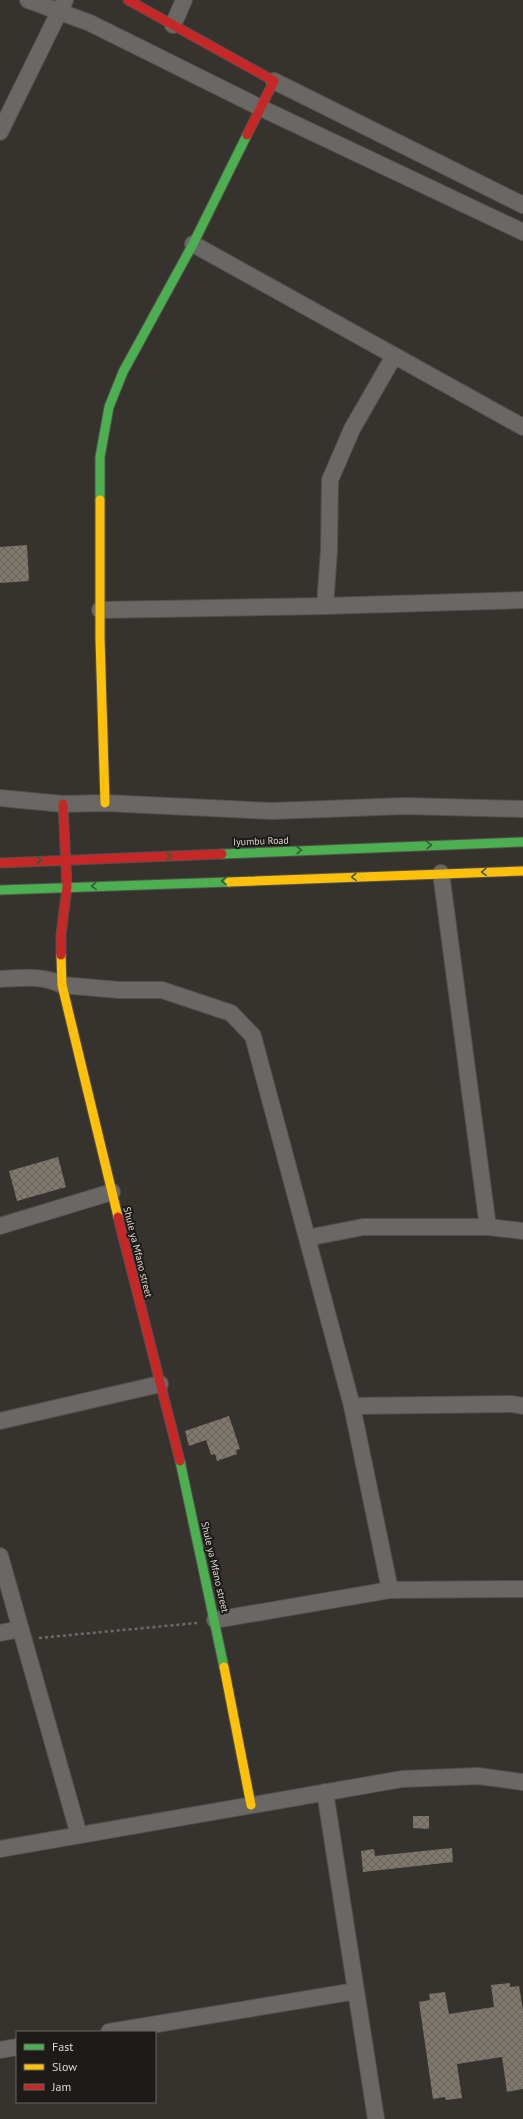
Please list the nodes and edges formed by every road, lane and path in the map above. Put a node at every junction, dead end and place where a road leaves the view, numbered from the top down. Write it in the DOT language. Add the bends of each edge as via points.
graph roads {
  1 [pos="28,0"];
  2 [pos="128,0"];
  3 [pos="184,0"];
  4 [pos="62,6"];
  5 [pos="173,25"];
  6 [pos="274,81"];
  7 [pos="260,108"];
  8 [pos="0,132"];
  9 [pos="523,205"];
  10 [pos="523,232"];
  11 [pos="193,244"];
  12 [pos="394,356"];
  13 [pos="523,427"];
  14 [pos="523,600"];
  15 [pos="325,606"];
  16 [pos="100,610"];
  17 [pos="0,798"];
  18 [pos="105,803"];
  19 [pos="63,804"];
  20 [pos="523,809"];
  21 [pos="523,842"];
  22 [pos="67,859"];
  23 [pos="0,863"];
  24 [pos="523,870"];
  25 [pos="441,873"];
  26 [pos="67,887"];
  27 [pos="0,890"];
  28 [pos="0,979"];
  29 [pos="62,985"];
  30 [pos="112,1192"];
  31 [pos="0,1226"];
  32 [pos="488,1227"];
  33 [pos="523,1231"];
  34 [pos="307,1238"];
  35 [pos="160,1384"];
  36 [pos="352,1406"];
  37 [pos="523,1406"];
  38 [pos="0,1421"];
  39 [pos="0,1556"];
  40 [pos="523,1589"];
  41 [pos="390,1590"];
  42 [pos="215,1620"];
  43 [pos="20,1629"];
  44 [pos="0,1633"];
  45 [pos="523,1782"];
  46 [pos="324,1792"];
  47 [pos="251,1805"];
  48 [pos="79,1835"];
  49 [pos="0,1849"];
  50 [pos="356,1991"];
  51 [pos="115,2031"];
  52 [pos="16,2047"];
  53 [pos="0,2050"];
  54 [pos="376,2119"];
  1 -- 4 [label="street"];
  2 -- 5 [label="street"];
  3 -- 5 [label="street"];
  4 -- 7 [label="street" via="90,24"];
  4 -- 8 [label="street"];
  5 -- 6 [label="street"];
  6 -- 7 [label="street"];
  6 -- 9 [label="street"];
  7 -- 10 [label="street"];
  7 -- 11 [label="street"];
  11 -- 12 [label="street"];
  11 -- 16 [label="street" via="123,372 109,408 100,458"];
  12 -- 13 [label="street"];
  12 -- 15 [label="street" via="352,429 330,480"];
  14 -- 15 [label="street"];
  15 -- 16 [label="street"];
  16 -- 18 [label="street"];
  17 -- 19 [label="street"];
  18 -- 19 [label="street"];
  18 -- 20 [label="street" via="272,811 405,806"];
  19 -- 22 [label="street, Shule ya Mfano street"];
  22 -- 21 [label="street, Iyumbu Road, one-way"];
  23 -- 22 [label="street, Iyumbu Road, one-way"];
  22 -- 26 [label="street, Shule ya Mfano street"];
  24 -- 25 [label="street, one-way"];
  25 -- 26 [label="street, one-way"];
  25 -- 32 [label="street"];
  26 -- 27 [label="street"];
  26 -- 29 [label="street, Shule ya Mfano street" via="61,935"];
  28 -- 29 [label="street" via="29,978 54,981"];
  29 -- 30 [label="street, Shule ya Mfano street"];
  29 -- 34 [label="street" via="119,990 162,990 231,1013 253,1036"];
  30 -- 31 [label="street"];
  30 -- 35 [label="street, Shule ya Mfano street"];
  32 -- 33 [label="street"];
  32 -- 34 [label="street" via="363,1227"];
  34 -- 36 [label="street"];
  35 -- 38 [label="street"];
  35 -- 42 [label="street, Shule ya Mfano street"];
  36 -- 37 [label="street"];
  36 -- 41 [label="street"];
  39 -- 43 [label="street"];
  40 -- 41 [label="street"];
  41 -- 42 [label="street"];
  42 -- 43 [label="path" via="41,1639"];
  42 -- 47 [label="street, Shule ya Mfano street"];
  43 -- 44 [label="street"];
  43 -- 48 [label="street"];
  45 -- 46 [label="street" via="478,1776 402,1778"];
  46 -- 47 [label="street"];
  46 -- 50 [label="street"];
  47 -- 48 [label="street"];
  48 -- 49 [label="street"];
  50 -- 51 [label="street"];
  50 -- 54 [label="street"];
  52 -- 53 [label="street"];
}
